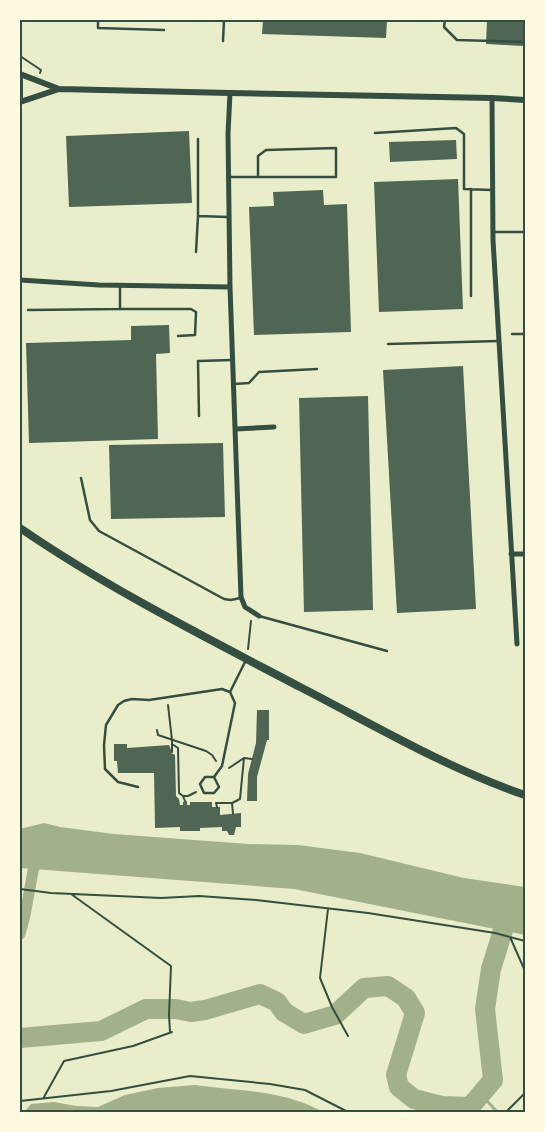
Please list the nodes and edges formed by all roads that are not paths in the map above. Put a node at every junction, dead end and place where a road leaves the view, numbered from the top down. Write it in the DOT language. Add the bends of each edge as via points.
graph roads {
  1 [pos="98,20"];
  2 [pos="224,20"];
  3 [pos="445,20"];
  4 [pos="164,30"];
  5 [pos="223,41"];
  6 [pos="525,42"];
  7 [pos="20,74"];
  8 [pos="20,80"];
  9 [pos="58,89"];
  10 [pos="230,94"];
  11 [pos="20,97"];
  12 [pos="492,98"];
  13 [pos="525,100"];
  14 [pos="20,102"];
  15 [pos="374,133"];
  16 [pos="198,139"];
  17 [pos="229,177"];
  18 [pos="258,177"];
  19 [pos="471,189"];
  20 [pos="493,190"];
  21 [pos="198,216"];
  22 [pos="229,217"];
  23 [pos="493,232"];
  24 [pos="525,232"];
  25 [pos="196,252"];
  26 [pos="20,280"];
  27 [pos="120,286"];
  28 [pos="230,287"];
  29 [pos="471,296"];
  30 [pos="120,309"];
  31 [pos="28,310"];
  32 [pos="512,334"];
  33 [pos="525,334"];
  34 [pos="178,336"];
  35 [pos="499,341"];
  36 [pos="388,344"];
  37 [pos="233,360"];
  38 [pos="317,369"];
  39 [pos="234,384"];
  40 [pos="199,416"];
  41 [pos="274,427"];
  42 [pos="236,429"];
  43 [pos="81,478"];
  44 [pos="20,528"];
  45 [pos="511,554"];
  46 [pos="525,554"];
  47 [pos="241,597"];
  48 [pos="259,616"];
  49 [pos="517,644"];
  50 [pos="387,651"];
  51 [pos="246,658"];
  52 [pos="230,692"];
  53 [pos="214,777"];
  54 [pos="138,787"];
  55 [pos="525,795"];
  1 -- 4 [label="lane" via="98,28"];
  2 -- 5 [label="lane"];
  3 -- 6 [label="lane" via="444,28 457,40"];
  7 -- 9 [label="street"];
  8 -- 11 [label="street"];
  9 -- 10 [label="street"];
  9 -- 14 [label="street"];
  10 -- 12 [label="street"];
  10 -- 17 [label="street"];
  12 -- 13 [label="street"];
  12 -- 20 [label="street"];
  15 -- 19 [label="lane" via="456,128 464,134 464,189"];
  16 -- 21 [label="lane"];
  17 -- 18 [label="lane"];
  17 -- 22 [label="street"];
  18 -- 18 [label="lane" via="336,177 336,148 266,150 258,156"];
  19 -- 20 [label="lane"];
  19 -- 29 [label="lane"];
  20 -- 23 [label="street"];
  21 -- 22 [label="lane"];
  21 -- 25 [label="lane"];
  22 -- 28 [label="street"];
  23 -- 24 [label="lane"];
  23 -- 35 [label="street"];
  26 -- 27 [label="street"];
  27 -- 28 [label="street"];
  27 -- 30 [label="lane"];
  28 -- 37 [label="street"];
  30 -- 31 [label="lane"];
  30 -- 34 [label="lane" via="191,309 196,312 195,335"];
  32 -- 33 [label="lane"];
  35 -- 36 [label="lane"];
  35 -- 45 [label="street"];
  37 -- 39 [label="street"];
  37 -- 40 [label="lane" via="198,361"];
  38 -- 39 [label="lane" via="259,372 249,383"];
  39 -- 42 [label="street"];
  41 -- 42 [label="street"];
  42 -- 47 [label="street"];
  43 -- 47 [label="lane" via="90,520 99,531 224,600"];
  44 -- 51 [label="main road" via="86,571"];
  45 -- 46 [label="street"];
  45 -- 49 [label="street"];
  47 -- 48 [label="street" via="245,607"];
  48 -- 50 [label="lane"];
  51 -- 52 [label="lane"];
  51 -- 55 [label="main road" via="429,755"];
  52 -- 53 [label="lane" via="234,702 222,766"];
  52 -- 54 [label="lane" via="222,689 149,700 132,699 118,705 106,725 105,769 118,782"];
  53 -- 53 [label="lane" via="205,776 200,784 204,793 214,793 219,786"];
}
